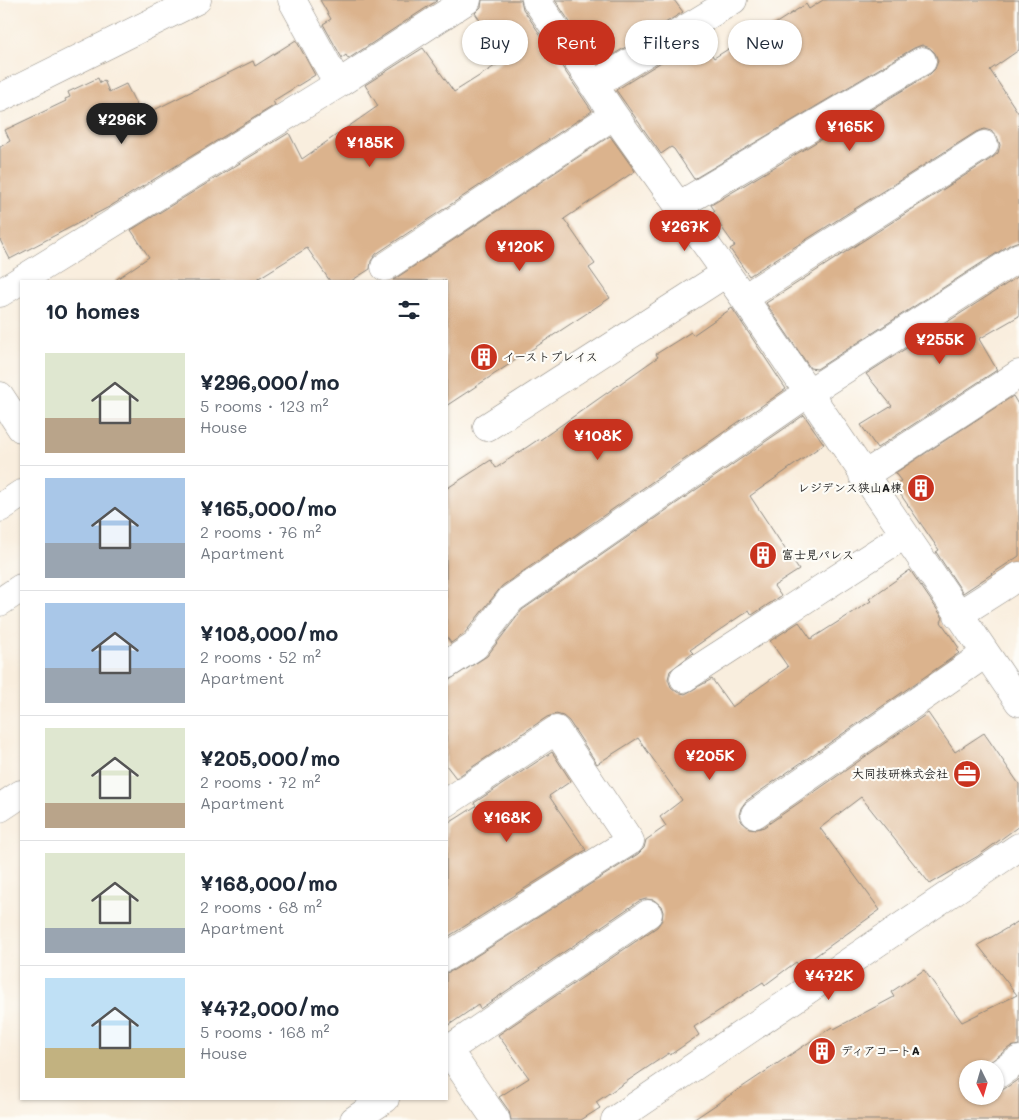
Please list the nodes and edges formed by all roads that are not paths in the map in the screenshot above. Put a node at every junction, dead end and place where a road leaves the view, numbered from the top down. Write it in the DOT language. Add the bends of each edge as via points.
graph roads {
  1 [pos="197,0"];
  2 [pos="292,0"];
  3 [pos="467,0"];
  4 [pos="536,0"];
  5 [pos="733,0"];
  6 [pos="922,61"];
  7 [pos="338,84"];
  8 [pos="593,84"];
  9 [pos="0,98"];
  10 [pos="614,116"];
  11 [pos="984,145"];
  12 [pos="678,206"];
  13 [pos="1019,257"];
  14 [pos="385,267"];
  15 [pos="726,273"];
  16 [pos="21,280"];
  17 [pos="20,281"];
  18 [pos="0,293"];
  19 [pos="744,298"];
  20 [pos="1019,374"];
  21 [pos="808,394"];
  22 [pos="0,396"];
  23 [pos="20,426"];
  24 [pos="487,428"];
  25 [pos="863,476"];
  26 [pos="20,495"];
  27 [pos="0,508"];
  28 [pos="904,535"];
  29 [pos="1019,576"];
  30 [pos="20,589"];
  31 [pos="0,602"];
  32 [pos="958,615"];
  33 [pos="985,654"];
  34 [pos="448,664"];
  35 [pos="684,678"];
  36 [pos="1019,702"];
  37 [pos="20,795"];
  38 [pos="448,802"];
  39 [pos="0,808"];
  40 [pos="755,814"];
  41 [pos="1019,847"];
  42 [pos="648,914"];
  43 [pos="448,956"];
  44 [pos="448,1052"];
  45 [pos="1019,1060"];
  46 [pos="1004,1070"];
  47 [pos="384,1100"];
  48 [pos="354,1120"];
  49 [pos="496,1120"];
  50 [pos="616,1120"];
  1 -- 9 [label="street"];
  2 -- 7 [label="street"];
  3 -- 7 [label="street"];
  4 -- 8 [label="street"];
  5 -- 8 [label="street"];
  6 -- 12 [label="street"];
  7 -- 16 [label="street"];
  8 -- 10 [label="street"];
  10 -- 12 [label="street"];
  10 -- 14 [label="street"];
  11 -- 19 [label="street"];
  12 -- 15 [label="street"];
  13 -- 21 [label="street"];
  15 -- 19 [label="street"];
  15 -- 24 [label="street"];
  17 -- 18 [label="street"];
  19 -- 21 [label="street"];
  20 -- 25 [label="street"];
  21 -- 25 [label="street"];
  21 -- 34 [label="street" via="511,599 475,646"];
  22 -- 23 [label="street"];
  25 -- 28 [label="street"];
  26 -- 27 [label="street"];
  28 -- 32 [label="street"];
  28 -- 35 [label="street"];
  29 -- 32 [label="street"];
  30 -- 31 [label="street"];
  32 -- 33 [label="street"];
  33 -- 36 [label="street"];
  33 -- 40 [label="street"];
  37 -- 39 [label="street"];
  38 -- 43 [label="street" via="556,730 630,841"];
  41 -- 50 [label="street"];
  42 -- 44 [label="street"];
  44 -- 49 [label="street"];
  45 -- 46 [label="street"];
  47 -- 48 [label="street"];
}
